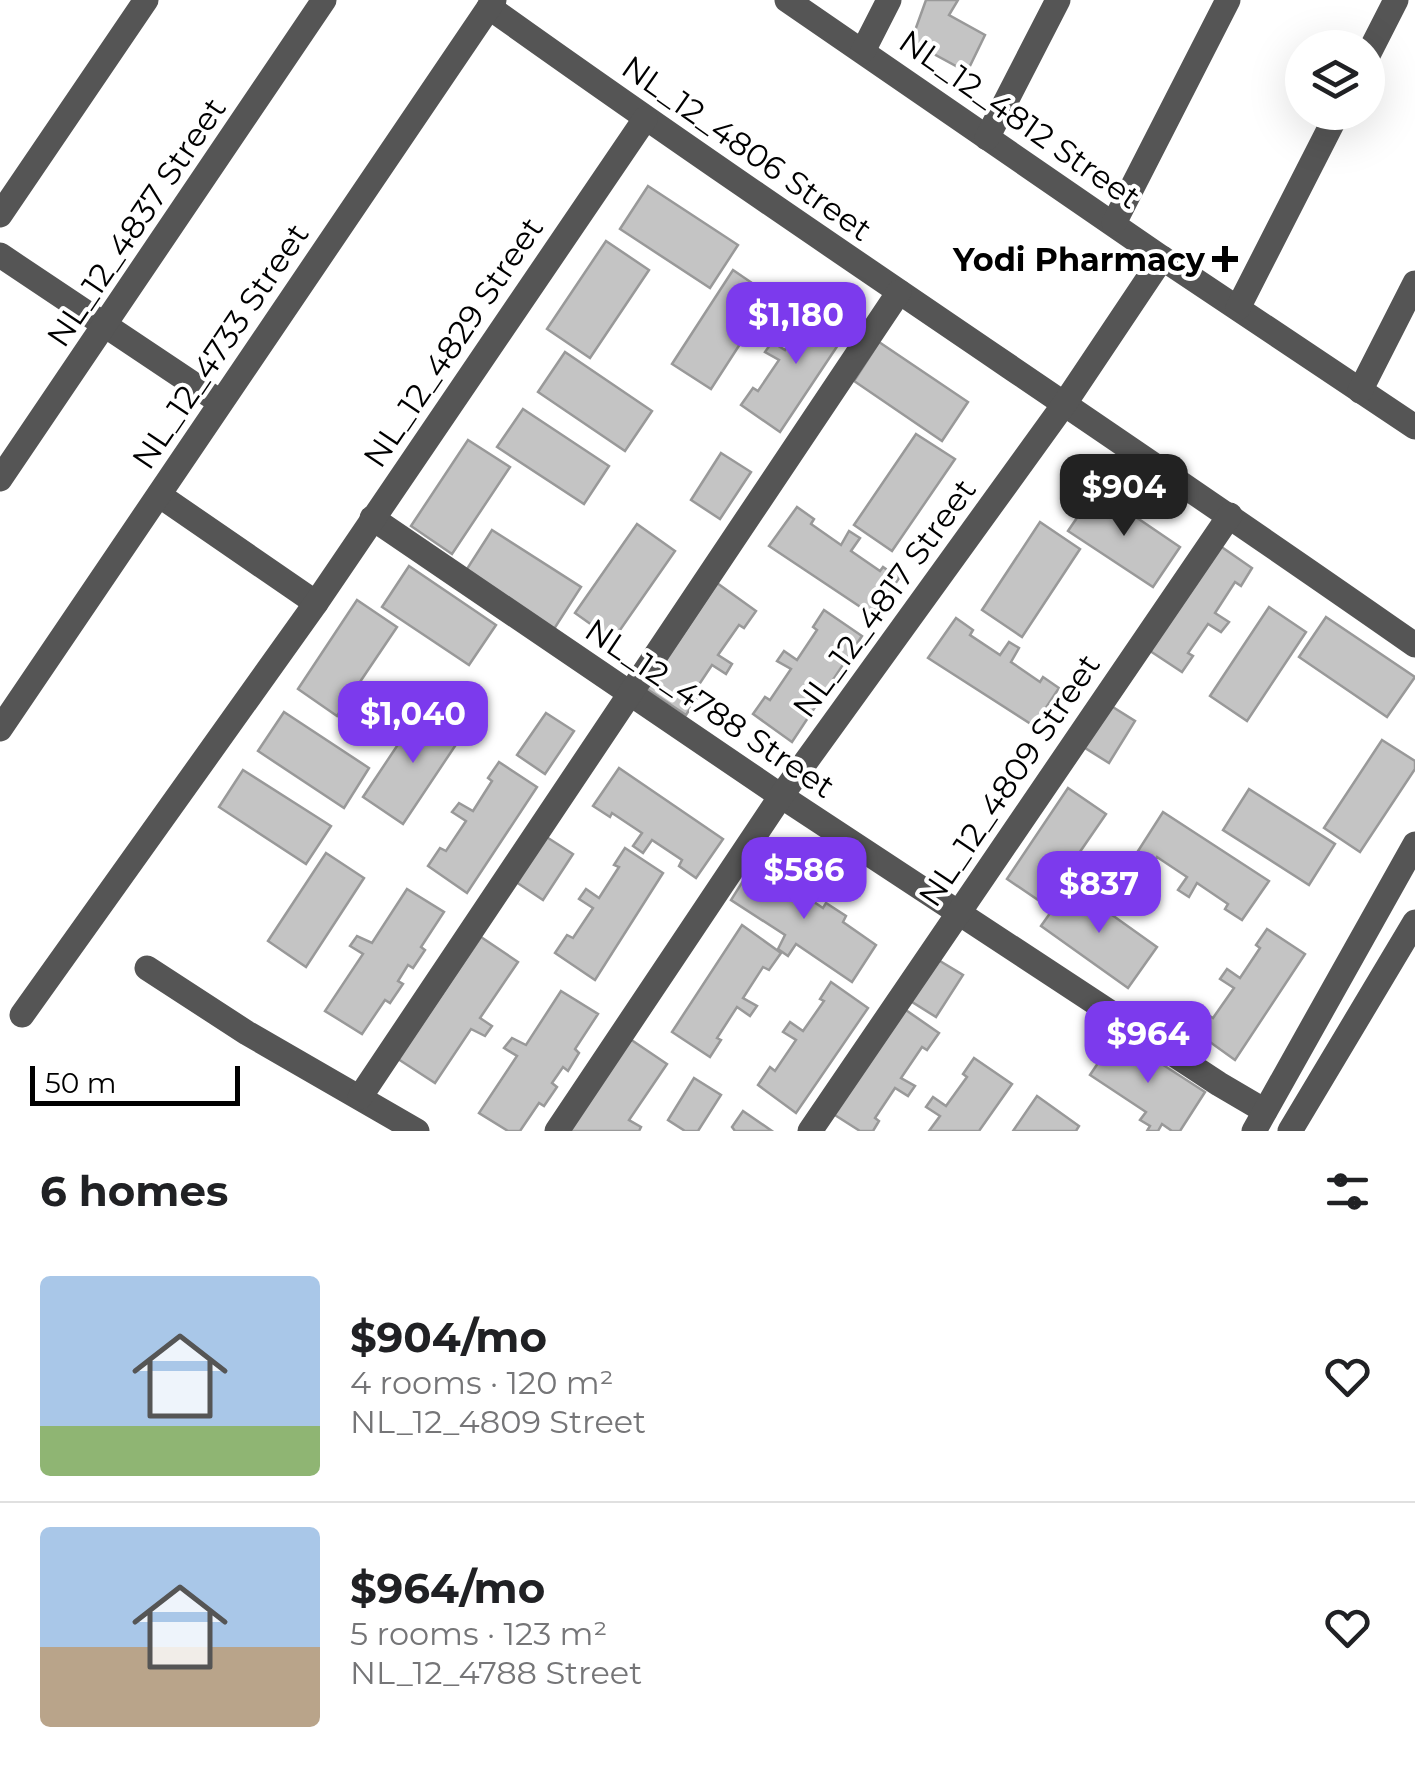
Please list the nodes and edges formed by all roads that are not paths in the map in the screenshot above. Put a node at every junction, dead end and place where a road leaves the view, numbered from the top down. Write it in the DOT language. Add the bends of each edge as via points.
graph roads {
  1 [pos="146,0"];
  2 [pos="324,0"];
  3 [pos="786,0"];
  4 [pos="890,0"];
  5 [pos="1228,0"];
  6 [pos="1396,0"];
  7 [pos="1050,3"];
  8 [pos="492,4"];
  9 [pos="1381,30"];
  10 [pos="863,51"];
  11 [pos="645,119"];
  12 [pos="1329,130"];
  13 [pos="987,138"];
  14 [pos="0,216"];
  15 [pos="1114,223"];
  16 [pos="0,254"];
  17 [pos="1162,258"];
  18 [pos="1415,283"];
  19 [pos="899,292"];
  20 [pos="1238,308"];
  21 [pos="106,325"];
  22 [pos="1360,392"];
  23 [pos="220,402"];
  24 [pos="1065,402"];
  25 [pos="1415,427"];
  26 [pos="0,478"];
  27 [pos="159,495"];
  28 [pos="1230,515"];
  29 [pos="372,518"];
  30 [pos="316,603"];
  31 [pos="1415,645"];
  32 [pos="629,694"];
  33 [pos="0,729"];
  34 [pos="781,796"];
  35 [pos="1415,844"];
  36 [pos="958,912"];
  37 [pos="1415,922"];
  38 [pos="147,968"];
  39 [pos="22,1016"];
  40 [pos="360,1097"];
  41 [pos="1260,1121"];
  42 [pos="417,1131"];
  43 [pos="557,1131"];
  44 [pos="810,1131"];
  45 [pos="1290,1131"];
  1 -- 14 [label="street"];
  2 -- 21 [label="street, NL_12_4837 Street"];
  3 -- 10 [label="street, NL_12_4812 Street"];
  4 -- 10 [label="street"];
  5 -- 15 [label="street"];
  6 -- 9 [label="street"];
  7 -- 13 [label="street"];
  8 -- 11 [label="street, NL_12_4806 Street"];
  8 -- 23 [label="street, NL_12_4733 Street"];
  10 -- 13 [label="street, NL_12_4812 Street"];
  11 -- 19 [label="street, NL_12_4806 Street"];
  11 -- 29 [label="street, NL_12_4829 Street"];
  12 -- 20 [label="street"];
  13 -- 15 [label="street, NL_12_4812 Street"];
  15 -- 17 [label="street, NL_12_4812 Street"];
  16 -- 21 [label="street"];
  17 -- 20 [label="street, NL_12_4812 Street"];
  17 -- 24 [label="street, NL_12_4817 Street"];
  18 -- 22 [label="street"];
  19 -- 24 [label="street, NL_12_4806 Street"];
  19 -- 32 [label="street"];
  20 -- 22 [label="street, NL_12_4812 Street"];
  21 -- 23 [label="street"];
  21 -- 26 [label="street, NL_12_4837 Street"];
  22 -- 25 [label="street, NL_12_4812 Street"];
  23 -- 27 [label="street, NL_12_4733 Street"];
  24 -- 28 [label="street, NL_12_4806 Street"];
  24 -- 34 [label="street, NL_12_4817 Street"];
  27 -- 30 [label="street"];
  27 -- 33 [label="street, NL_12_4733 Street"];
  28 -- 31 [label="street, NL_12_4806 Street"];
  28 -- 36 [label="street, NL_12_4809 Street"];
  29 -- 30 [label="street, NL_12_4829 Street"];
  29 -- 32 [label="street, NL_12_4788 Street"];
  30 -- 39 [label="street, NL_12_4829 Street"];
  32 -- 34 [label="street, NL_12_4788 Street"];
  32 -- 40 [label="street"];
  34 -- 36 [label="street, NL_12_4788 Street"];
  34 -- 43 [label="street, NL_12_4817 Street"];
  35 -- 41 [label="street"];
  36 -- 41 [label="street, NL_12_4788 Street" via="1219,1084"];
  36 -- 44 [label="street, NL_12_4809 Street"];
  37 -- 45 [label="street"];
  38 -- 40 [label="street"];
  40 -- 42 [label="street"];
}
